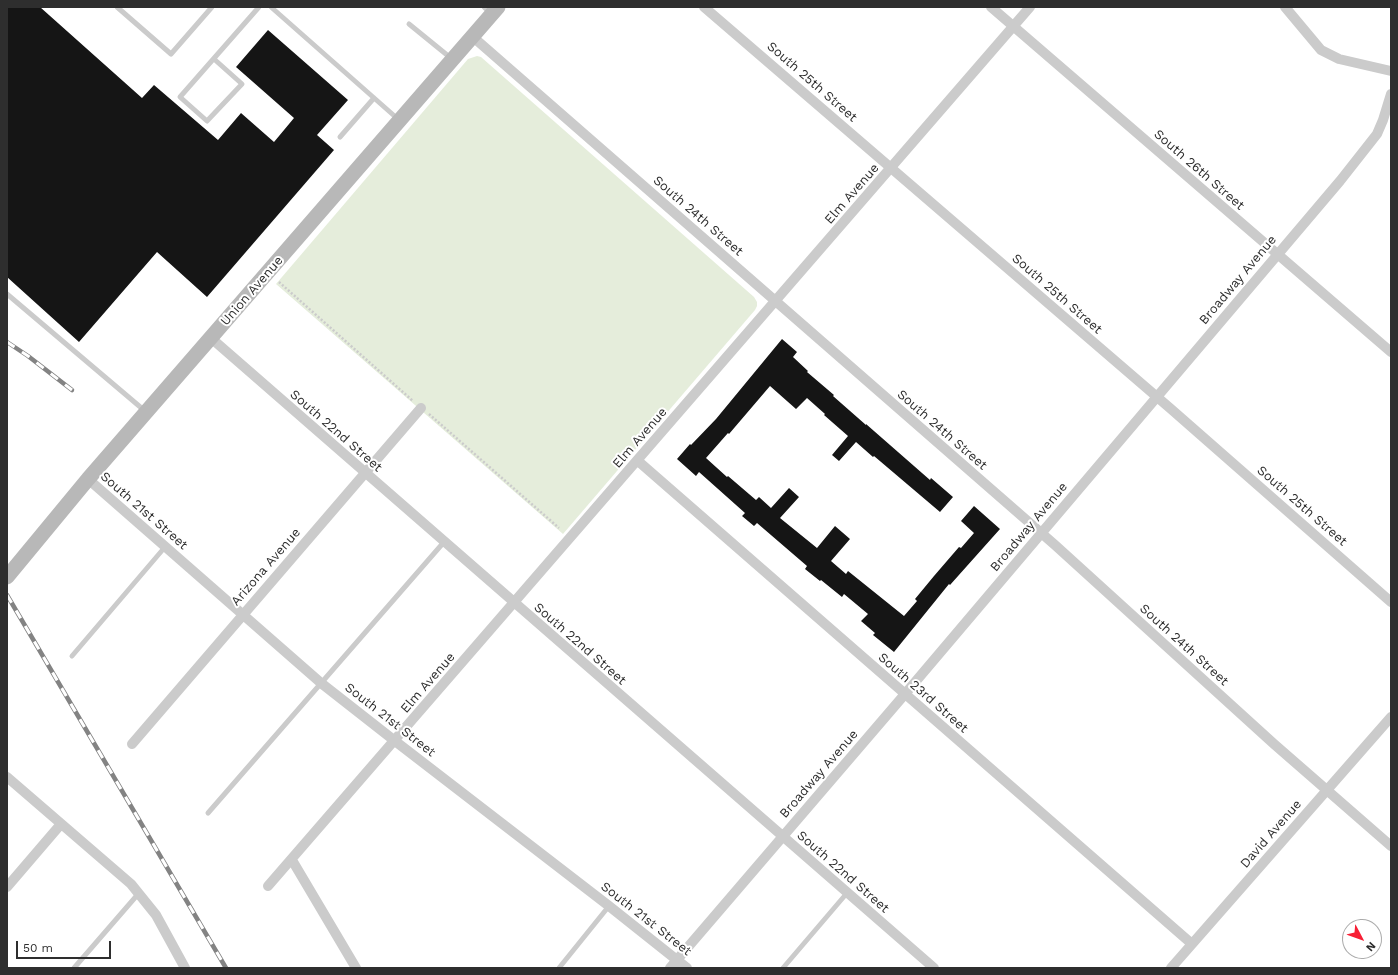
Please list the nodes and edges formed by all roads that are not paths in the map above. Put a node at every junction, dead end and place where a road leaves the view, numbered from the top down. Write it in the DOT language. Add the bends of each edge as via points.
graph roads {
  1 [pos="117,7"];
  2 [pos="212,7"];
  3 [pos="259,7"];
  4 [pos="271,7"];
  5 [pos="704,7"];
  6 [pos="991,7"];
  7 [pos="1030,7"];
  8 [pos="1285,7"];
  9 [pos="491,9"];
  10 [pos="409,24"];
  11 [pos="1014,27"];
  12 [pos="473,37"];
  13 [pos="214,59"];
  14 [pos="452,60"];
  15 [pos="1391,71"];
  16 [pos="1391,94"];
  17 [pos="374,98"];
  18 [pos="400,121"];
  19 [pos="340,136"];
  20 [pos="892,168"];
  21 [pos="1277,254"];
  22 [pos="7,294"];
  23 [pos="776,301"];
  24 [pos="211,338"];
  25 [pos="1391,352"];
  26 [pos="1156,396"];
  27 [pos="422,408"];
  28 [pos="146,412"];
  29 [pos="638,461"];
  30 [pos="364,473"];
  31 [pos="88,479"];
  32 [pos="1041,533"];
  33 [pos="444,542"];
  34 [pos="165,547"];
  35 [pos="7,577"];
  36 [pos="1391,602"];
  37 [pos="514,603"];
  38 [pos="242,615"];
  39 [pos="72,656"];
  40 [pos="321,683"];
  41 [pos="905,694"];
  42 [pos="1391,717"];
  43 [pos="395,741"];
  44 [pos="132,744"];
  45 [pos="7,777"];
  46 [pos="1327,790"];
  47 [pos="208,813"];
  48 [pos="61,824"];
  49 [pos="782,836"];
  50 [pos="1391,846"];
  51 [pos="292,860"];
  52 [pos="268,886"];
  53 [pos="7,887"];
  54 [pos="139,893"];
  55 [pos="847,893"];
  56 [pos="609,906"];
  57 [pos="1192,944"];
  58 [pos="677,960"];
  59 [pos="74,968"];
  60 [pos="186,968"];
  61 [pos="356,968"];
  62 [pos="559,968"];
  63 [pos="670,968"];
  64 [pos="687,968"];
  65 [pos="783,968"];
  66 [pos="934,968"];
  67 [pos="1171,968"];
  1 -- 2 [label="lane" via="171,54"];
  3 -- 13 [label="lane"];
  4 -- 17 [label="lane"];
  5 -- 20 [label="street, South 25th Street"];
  6 -- 11 [label="street, South 26th Street"];
  7 -- 11 [label="street, Elm Avenue"];
  8 -- 15 [label="street" via="1321,50 1340,59"];
  9 -- 12 [label="street, Union Avenue"];
  10 -- 14 [label="lane"];
  11 -- 20 [label="street, Elm Avenue"];
  11 -- 21 [label="street, South 26th Street"];
  12 -- 14 [label="street, Union Avenue"];
  12 -- 23 [label="street, South 24th Street"];
  13 -- 13 [label="lane" via="242,84 207,121 180,97"];
  14 -- 18 [label="street, Union Avenue"];
  16 -- 21 [label="street, Broadway Avenue" via="1377,134"];
  17 -- 18 [label="lane"];
  17 -- 19 [label="lane"];
  18 -- 24 [label="street, Union Avenue"];
  20 -- 23 [label="street, Elm Avenue"];
  20 -- 26 [label="street, South 25th Street"];
  21 -- 25 [label="street, South 26th Street"];
  21 -- 26 [label="street, Broadway Avenue"];
  22 -- 28 [label="lane"];
  23 -- 29 [label="street, Elm Avenue"];
  23 -- 32 [label="street, South 24th Street"];
  24 -- 28 [label="street, Union Avenue"];
  24 -- 30 [label="street, South 22nd Street"];
  26 -- 32 [label="street, Broadway Avenue"];
  26 -- 36 [label="street, South 25th Street"];
  27 -- 30 [label="street, Arizona Avenue"];
  28 -- 31 [label="street, Union Avenue"];
  29 -- 37 [label="street, Elm Avenue"];
  29 -- 41 [label="street, South 23rd Street"];
  30 -- 33 [label="street, South 22nd Street"];
  30 -- 38 [label="street, Arizona Avenue"];
  31 -- 34 [label="street, South 21st Street"];
  31 -- 35 [label="street, Union Avenue"];
  32 -- 41 [label="street, Broadway Avenue"];
  32 -- 46 [label="street, South 24th Street"];
  33 -- 37 [label="street, South 22nd Street"];
  33 -- 40 [label="lane"];
  34 -- 38 [label="street, South 21st Street"];
  34 -- 39 [label="lane"];
  37 -- 43 [label="street, Elm Avenue"];
  37 -- 49 [label="street, South 22nd Street"];
  38 -- 40 [label="street, South 21st Street"];
  38 -- 44 [label="street, Arizona Avenue"];
  40 -- 43 [label="street, South 21st Street"];
  40 -- 47 [label="lane"];
  41 -- 49 [label="street, Broadway Avenue"];
  41 -- 57 [label="street, South 23rd Street"];
  42 -- 46 [label="street, David Avenue"];
  43 -- 51 [label="street, Elm Avenue"];
  43 -- 56 [label="street, South 21st Street"];
  45 -- 48 [label="street"];
  46 -- 50 [label="street, South 24th Street"];
  46 -- 57 [label="street, David Avenue"];
  48 -- 53 [label="street"];
  48 -- 54 [label="street"];
  49 -- 55 [label="street, South 22nd Street"];
  49 -- 58 [label="street, Broadway Avenue"];
  51 -- 52 [label="street, Elm Avenue"];
  51 -- 61 [label="street"];
  54 -- 59 [label="lane"];
  54 -- 60 [label="street" via="156,915"];
  55 -- 65 [label="lane"];
  55 -- 66 [label="street, South 22nd Street"];
  56 -- 58 [label="street, South 21st Street"];
  56 -- 62 [label="lane"];
  57 -- 67 [label="street, David Avenue"];
  58 -- 63 [label="street, Broadway Avenue"];
  58 -- 64 [label="street, South 21st Street"];
}
